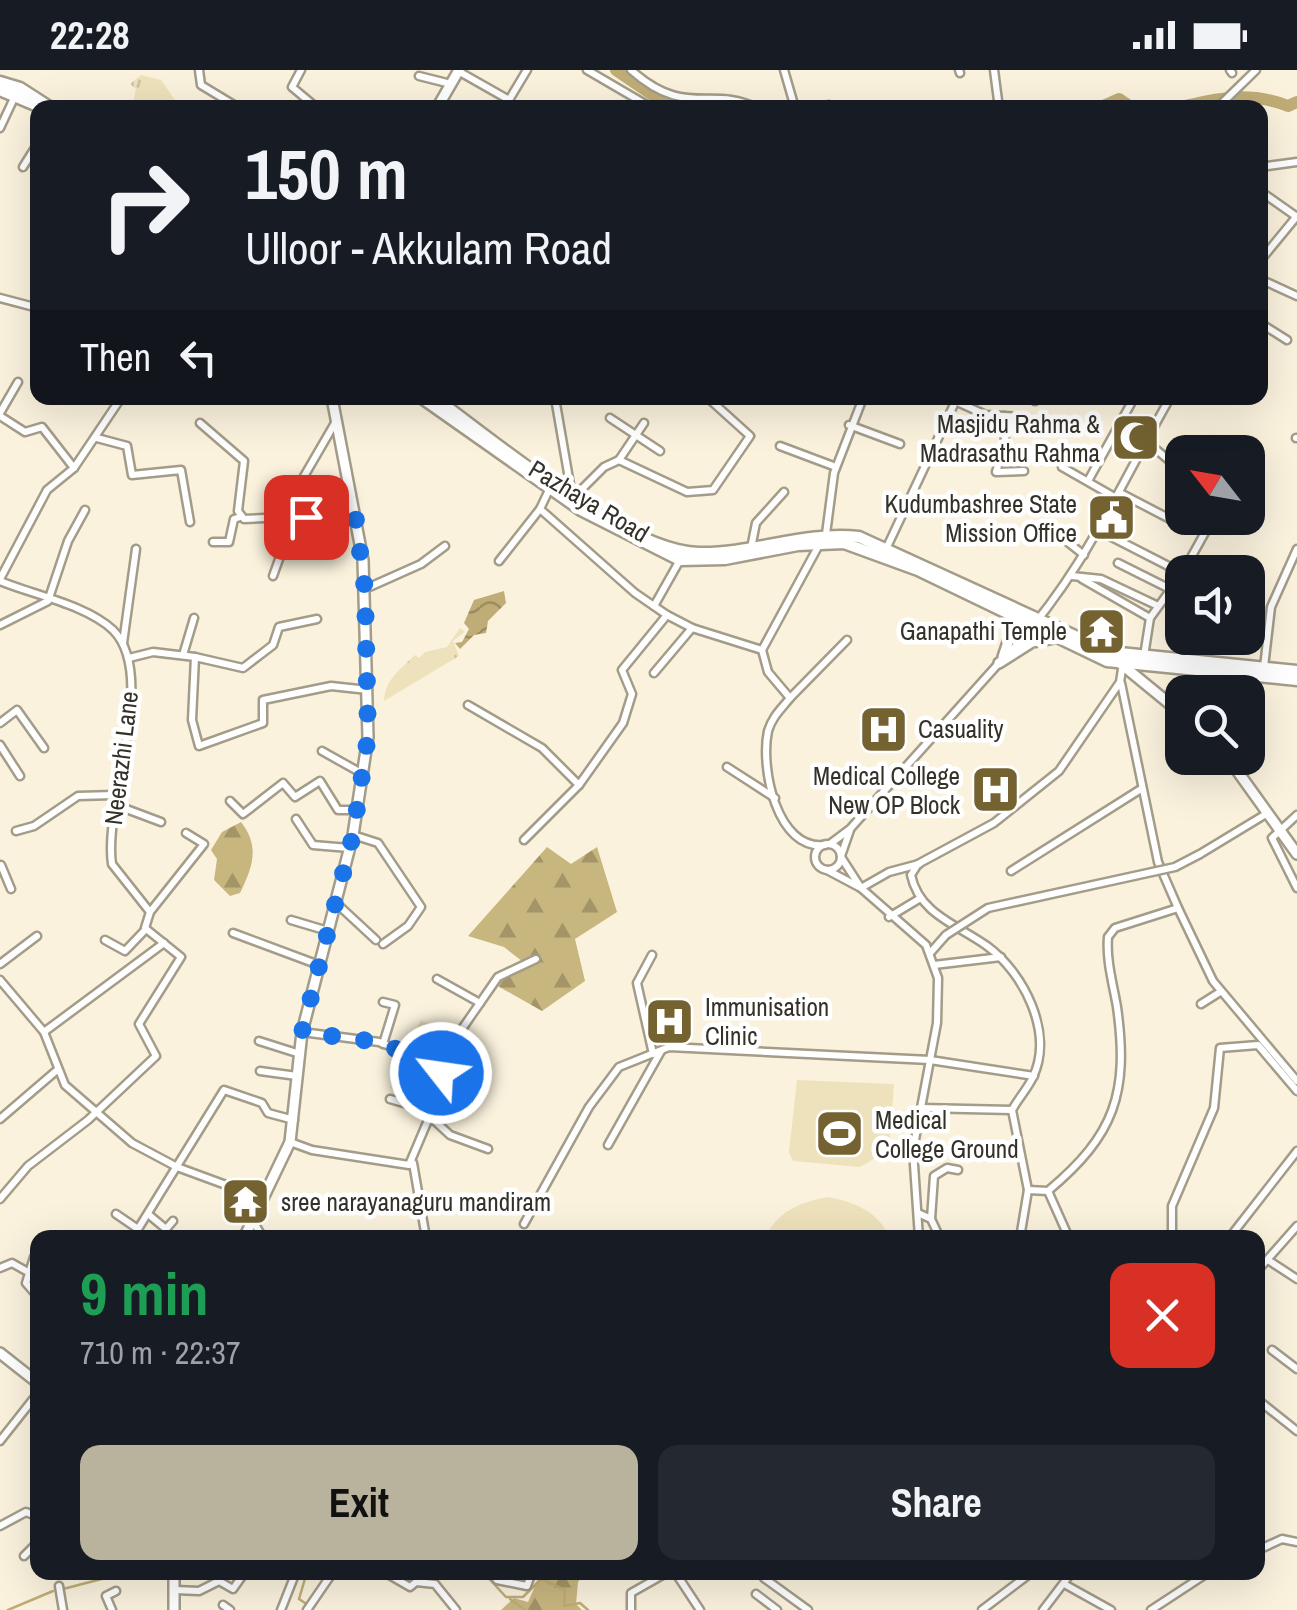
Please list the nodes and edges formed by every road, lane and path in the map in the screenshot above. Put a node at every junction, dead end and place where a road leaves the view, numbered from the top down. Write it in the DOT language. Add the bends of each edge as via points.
graph roads {
  1 [pos="199,70"];
  2 [pos="301,70"];
  3 [pos="526,70"];
  4 [pos="587,70"];
  5 [pos="631,70"];
  6 [pos="784,70"];
  7 [pos="994,70"];
  8 [pos="1256,70"];
  9 [pos="458,71"];
  10 [pos="419,76"];
  11 [pos="0,82"];
  12 [pos="451,84"];
  13 [pos="0,90"];
  14 [pos="15,96"];
  15 [pos="39,100"];
  16 [pos="223,100"];
  17 [pos="307,100"];
  18 [pos="443,100"];
  19 [pos="638,100"];
  20 [pos="685,100"];
  21 [pos="793,100"];
  22 [pos="998,100"];
  23 [pos="1225,100"];
  24 [pos="30,103"];
  25 [pos="0,128"];
  26 [pos="30,157"];
  27 [pos="1297,162"];
  28 [pos="1268,165"];
  29 [pos="24,167"];
  30 [pos="1268,196"];
  31 [pos="1297,216"];
  32 [pos="1294,226"];
  33 [pos="1268,252"];
  34 [pos="1268,283"];
  35 [pos="1297,296"];
  36 [pos="0,298"];
  37 [pos="30,306"];
  38 [pos="1268,328"];
  39 [pos="1287,340"];
  40 [pos="18,382"];
  41 [pos="118,405"];
  42 [pos="333,405"];
  43 [pos="432,405"];
  44 [pos="445,405"];
  45 [pos="454,405"];
  46 [pos="556,405"];
  47 [pos="716,405"];
  48 [pos="860,405"];
  49 [pos="953,405"];
  50 [pos="967,405"];
  51 [pos="1128,405"];
  52 [pos="1166,405"];
  53 [pos="451,409"];
  54 [pos="0,414"];
  55 [pos="1004,416"];
  56 [pos="1025,417"];
  57 [pos="610,418"];
  58 [pos="336,422"];
  59 [pos="200,423"];
  60 [pos="644,423"];
  61 [pos="850,425"];
  62 [pos="634,434"];
  63 [pos="97,438"];
  64 [pos="1147,442"];
  65 [pos="900,444"];
  66 [pos="780,446"];
  67 [pos="660,451"];
  68 [pos="1165,457"];
  69 [pos="619,460"];
  70 [pos="836,467"];
  71 [pos="1062,467"];
  72 [pos="74,468"];
  73 [pos="1024,471"];
  74 [pos="1088,481"];
  75 [pos="299,486"];
  76 [pos="548,490"];
  77 [pos="784,492"];
  78 [pos="1119,496"];
  79 [pos="571,500"];
  80 [pos="354,505"];
  81 [pos="540,508"];
  82 [pos="85,510"];
  83 [pos="240,517"];
  84 [pos="1165,517"];
  85 [pos="283,519"];
  86 [pos="190,522"];
  87 [pos="1100,531"];
  88 [pos="1055,532"];
  89 [pos="822,537"];
  90 [pos="214,542"];
  91 [pos="445,546"];
  92 [pos="887,547"];
  93 [pos="751,548"];
  94 [pos="136,549"];
  95 [pos="1297,549"];
  96 [pos="1084,555"];
  97 [pos="680,560"];
  98 [pos="499,561"];
  99 [pos="1118,563"];
  100 [pos="1165,564"];
  101 [pos="273,576"];
  102 [pos="1072,576"];
  103 [pos="1082,579"];
  104 [pos="0,580"];
  105 [pos="1165,586"];
  106 [pos="365,590"];
  107 [pos="1165,597"];
  108 [pos="48,601"];
  109 [pos="1156,605"];
  110 [pos="654,606"];
  111 [pos="668,614"];
  112 [pos="1010,616"];
  113 [pos="194,618"];
  114 [pos="1150,618"];
  115 [pos="317,619"];
  116 [pos="1037,624"];
  117 [pos="0,625"];
  118 [pos="692,628"];
  119 [pos="1054,638"];
  120 [pos="847,640"];
  121 [pos="123,644"];
  122 [pos="762,650"];
  123 [pos="1110,652"];
  124 [pos="183,655"];
  125 [pos="194,657"];
  126 [pos="128,658"];
  127 [pos="1143,659"];
  128 [pos="999,663"];
  129 [pos="1120,666"];
  130 [pos="1297,671"];
  131 [pos="654,672"];
  132 [pos="1264,674"];
  133 [pos="1297,680"];
  134 [pos="1120,682"];
  135 [pos="370,690"];
  136 [pos="790,698"];
  137 [pos="1165,701"];
  138 [pos="468,704"];
  139 [pos="0,723"];
  140 [pos="0,745"];
  141 [pos="44,748"];
  142 [pos="322,751"];
  143 [pos="727,767"];
  144 [pos="364,774"];
  145 [pos="1240,775"];
  146 [pos="20,776"];
  147 [pos="579,785"];
  148 [pos="1140,790"];
  149 [pos="775,798"];
  150 [pos="114,800"];
  151 [pos="230,801"];
  152 [pos="355,810"];
  153 [pos="1266,814"];
  154 [pos="1297,814"];
  155 [pos="296,819"];
  156 [pos="161,822"];
  157 [pos="850,829"];
  158 [pos="1279,830"];
  159 [pos="16,831"];
  160 [pos="186,833"];
  161 [pos="353,835"];
  162 [pos="524,840"];
  163 [pos="827,844"];
  164 [pos="349,848"];
  165 [pos="1297,854"];
  166 [pos="841,856"];
  167 [pos="15,864"];
  168 [pos="919,864"];
  169 [pos="1,865"];
  170 [pos="827,870"];
  171 [pos="1010,871"];
  172 [pos="860,888"];
  173 [pos="1297,888"];
  174 [pos="11,889"];
  175 [pos="919,899"];
  176 [pos="334,902"];
  177 [pos="1178,908"];
  178 [pos="150,912"];
  179 [pos="889,916"];
  180 [pos="291,920"];
  181 [pos="146,930"];
  182 [pos="328,931"];
  183 [pos="233,933"];
  184 [pos="37,936"];
  185 [pos="105,940"];
  186 [pos="164,943"];
  187 [pos="931,952"];
  188 [pos="652,955"];
  189 [pos="1001,957"];
  190 [pos="536,959"];
  191 [pos="0,964"];
  192 [pos="320,965"];
  193 [pos="934,965"];
  194 [pos="436,979"];
  195 [pos="0,980"];
  196 [pos="1220,992"];
  197 [pos="383,1002"];
  198 [pos="480,1003"];
  199 [pos="1200,1004"];
  200 [pos="44,1032"];
  201 [pos="302,1032"];
  202 [pos="259,1041"];
  203 [pos="383,1044"];
  204 [pos="657,1052"];
  205 [pos="300,1054"];
  206 [pos="930,1060"];
  207 [pos="442,1067"];
  208 [pos="56,1071"];
  209 [pos="260,1071"];
  210 [pos="299,1076"];
  211 [pos="1034,1076"];
  212 [pos="1297,1081"];
  213 [pos="1297,1091"];
  214 [pos="390,1099"];
  215 [pos="921,1108"];
  216 [pos="1012,1110"];
  217 [pos="95,1112"];
  218 [pos="432,1113"];
  219 [pos="0,1119"];
  220 [pos="295,1120"];
  221 [pos="290,1142"];
  222 [pos="608,1145"];
  223 [pos="488,1149"];
  224 [pos="1297,1150"];
  225 [pos="413,1162"];
  226 [pos="176,1167"];
  227 [pos="958,1170"];
  228 [pos="1028,1190"];
  229 [pos="1048,1192"];
  230 [pos="0,1198"];
  231 [pos="917,1212"];
  232 [pos="116,1214"];
  233 [pos="148,1214"];
  234 [pos="250,1219"];
  235 [pos="931,1220"];
  236 [pos="174,1221"];
  237 [pos="524,1224"];
  238 [pos="1297,1226"];
  239 [pos="138,1229"];
  240 [pos="247,1230"];
  241 [pos="258,1230"];
  242 [pos="425,1230"];
  243 [pos="918,1230"];
  244 [pos="936,1230"];
  245 [pos="1021,1230"];
  246 [pos="1065,1230"];
  247 [pos="1172,1230"];
  248 [pos="1235,1230"];
  249 [pos="1268,1260"];
  250 [pos="1265,1263"];
  251 [pos="30,1267"];
  252 [pos="0,1268"];
  253 [pos="28,1272"];
  254 [pos="1297,1279"];
  255 [pos="30,1288"];
  256 [pos="1272,1350"];
  257 [pos="0,1353"];
  258 [pos="1297,1369"];
  259 [pos="30,1377"];
  260 [pos="30,1403"];
  261 [pos="1265,1406"];
  262 [pos="1297,1431"];
  263 [pos="0,1441"];
  264 [pos="30,1513"];
  265 [pos="0,1526"];
  266 [pos="1297,1542"];
  267 [pos="1265,1546"];
  268 [pos="30,1550"];
  269 [pos="24,1556"];
  270 [pos="174,1580"];
  271 [pos="238,1580"];
  272 [pos="293,1580"];
  273 [pos="328,1580"];
  274 [pos="399,1580"];
  275 [pos="496,1580"];
  276 [pos="529,1580"];
  277 [pos="656,1580"];
  278 [pos="677,1580"];
  279 [pos="767,1580"];
  280 [pos="1021,1580"];
  281 [pos="1068,1580"];
  282 [pos="1198,1580"];
  283 [pos="1066,1584"];
  284 [pos="59,1586"];
  285 [pos="175,1590"];
  286 [pos="116,1592"];
  287 [pos="756,1594"];
  288 [pos="63,1610"];
  289 [pos="112,1610"];
  290 [pos="174,1610"];
  291 [pos="281,1610"];
  292 [pos="307,1610"];
  293 [pos="456,1610"];
  294 [pos="631,1610"];
  295 [pos="700,1610"];
  296 [pos="777,1610"];
  297 [pos="808,1610"];
  298 [pos="982,1610"];
  299 [pos="1043,1610"];
  300 [pos="1111,1610"];
  301 [pos="1151,1610"];
  1 -- 16 [label="street" via="201,85"];
  2 -- 17 [label="street" via="292,88"];
  3 -- 9 [label="street" via="509,100"];
  4 -- 19 [label="street"];
  5 -- 20 [label="street" via="649,86"];
  6 -- 21 [label="street"];
  7 -- 22 [label="street"];
  8 -- 23 [label="street"];
  9 -- 12 [label="main road"];
  10 -- 12 [label="street"];
  11 -- 15 [label="main road"];
  12 -- 18 [label="main road"];
  13 -- 14 [label="main road"];
  14 -- 24 [label="main road"];
  14 -- 25 [label="street"];
  26 -- 29 [label="street"];
  27 -- 28 [label="street"];
  30 -- 31 [label="street"];
  31 -- 32 [label="street"];
  32 -- 33 [label="street"];
  34 -- 35 [label="street"];
  36 -- 37 [label="street"];
  38 -- 39 [label="street"];
  40 -- 54 [label="street"];
  41 -- 63 [label="street"];
  42 -- 58 [label="main road"];
  43 -- 76 [label="main road"];
  44 -- 53 [label="main road, Pazhaya Road"];
  45 -- 53 [label="street"];
  46 -- 79 [label="street"];
  47 -- 69 [label="street" via="750,436 713,490 687,492"];
  48 -- 61 [label="street"];
  49 -- 92 [label="street"];
  50 -- 55 [label="street"];
  51 -- 74 [label="street"];
  52 -- 64 [label="street"];
  53 -- 79 [label="main road, Pazhaya Road"];
  54 -- 72 [label="street" via="25,432 42,427"];
  55 -- 56 [label="street"];
  55 -- 73 [label="street" via="996,472"];
  57 -- 62 [label="street"];
  58 -- 75 [label="street"];
  58 -- 80 [label="main road"];
  59 -- 83 [label="street" via="244,462"];
  60 -- 62 [label="street"];
  61 -- 65 [label="street"];
  61 -- 70 [label="street"];
  62 -- 67 [label="street"];
  62 -- 69 [label="street"];
  63 -- 72 [label="street"];
  63 -- 86 [label="street" via="127,446 132,476 181,470"];
  64 -- 68 [label="street"];
  64 -- 78 [label="street"];
  66 -- 70 [label="street"];
  69 -- 79 [label="street"];
  70 -- 89 [label="street"];
  71 -- 74 [label="street"];
  72 -- 104 [label="street" via="47,490"];
  74 -- 78 [label="street"];
  76 -- 79 [label="main road"];
  76 -- 81 [label="street"];
  77 -- 93 [label="street" via="756,523"];
  78 -- 84 [label="street"];
  78 -- 87 [label="street"];
  79 -- 93 [label="main road, Pazhaya Road" via="677,550"];
  79 -- 97 [label="main road"];
  80 -- 85 [label="street"];
  80 -- 106 [label="main road"];
  81 -- 98 [label="street"];
  81 -- 110 [label="street"];
  82 -- 108 [label="street"];
  83 -- 85 [label="street"];
  83 -- 90 [label="street" via="230,542"];
  85 -- 101 [label="street"];
  87 -- 96 [label="street"];
  87 -- 100 [label="street"];
  88 -- 96 [label="street"];
  89 -- 92 [label="main road, Pazhaya Road" via="860,537"];
  89 -- 93 [label="main road, Pazhaya Road"];
  89 -- 97 [label="main road" via="752,556"];
  89 -- 112 [label="main road" via="865,548"];
  89 -- 122 [label="street"];
  91 -- 106 [label="street"];
  92 -- 116 [label="main road, Pazhaya Road"];
  94 -- 121 [label="street"];
  95 -- 132 [label="street" via="1271,607"];
  96 -- 102 [label="street"];
  97 -- 110 [label="street"];
  99 -- 105 [label="street"];
  102 -- 103 [label="street"];
  102 -- 116 [label="street"];
  103 -- 109 [label="street" via="1101,578"];
  103 -- 114 [label="street"];
  104 -- 108 [label="street"];
  106 -- 135 [label="main road"];
  107 -- 109 [label="street"];
  108 -- 117 [label="street"];
  108 -- 121 [label="street" via="112,629"];
  109 -- 114 [label="street"];
  110 -- 111 [label="street"];
  111 -- 118 [label="street"];
  111 -- 147 [label="street" via="622,670 632,694 623,723"];
  112 -- 116 [label="main road"];
  112 -- 128 [label="main road" via="1012,638"];
  113 -- 124 [label="street"];
  114 -- 127 [label="street"];
  115 -- 125 [label="street" via="280,627 272,645 243,668"];
  116 -- 119 [label="main road"];
  116 -- 123 [label="main road"];
  116 -- 128 [label="street"];
  118 -- 122 [label="street"];
  118 -- 131 [label="street"];
  119 -- 128 [label="main road" via="1032,642"];
  119 -- 129 [label="main road"];
  120 -- 136 [label="street"];
  121 -- 126 [label="street, Neerazhi Lane"];
  122 -- 136 [label="street" via="768,672"];
  123 -- 127 [label="main road"];
  123 -- 129 [label="main road"];
  124 -- 125 [label="street"];
  124 -- 126 [label="street"];
  125 -- 135 [label="street" via="192,720 199,746 263,723 263,700 331,686"];
  126 -- 150 [label="street, Neerazhi Lane" via="128,729"];
  127 -- 129 [label="main road"];
  127 -- 132 [label="main road"];
  128 -- 157 [label="street"];
  129 -- 134 [label="street"];
  129 -- 137 [label="main road"];
  130 -- 132 [label="main road"];
  132 -- 133 [label="main road"];
  134 -- 148 [label="street"];
  134 -- 168 [label="street" via="1059,772 994,823"];
  135 -- 144 [label="main road"];
  136 -- 149 [label="street" via="772,721 766,744"];
  138 -- 147 [label="street" via="542,748"];
  139 -- 141 [label="street" via="17,710"];
  140 -- 146 [label="street"];
  142 -- 144 [label="street"];
  143 -- 149 [label="street"];
  144 -- 152 [label="main road"];
  145 -- 153 [label="main road"];
  147 -- 162 [label="street"];
  148 -- 171 [label="street"];
  148 -- 177 [label="street"];
  149 -- 163 [label="street" via="799,842"];
  150 -- 156 [label="street"];
  150 -- 159 [label="street" via="78,796"];
  150 -- 178 [label="street, Neerazhi Lane" via="112,864"];
  151 -- 152 [label="street" via="243,814 283,783 295,797 320,781 338,810"];
  152 -- 161 [label="main road"];
  153 -- 158 [label="main road"];
  153 -- 187 [label="street, bridge" via="1175,867 988,908"];
  154 -- 158 [label="street"];
  155 -- 164 [label="street" via="313,845"];
  157 -- 163 [label="street"];
  157 -- 166 [label="street"];
  158 -- 165 [label="main road"];
  158 -- 173 [label="street" via="1272,846"];
  160 -- 178 [label="street" via="204,844"];
  161 -- 164 [label="main road"];
  161 -- 176 [label="street" via="378,843 421,907 408,926 380,942"];
  163 -- 166 [label="street"];
  163 -- 170 [label="street" via="815,856"];
  164 -- 176 [label="main road"];
  166 -- 170 [label="street"];
  166 -- 172 [label="street"];
  167 -- 169 [label="street"];
  168 -- 172 [label="street"];
  168 -- 175 [label="street" via="911,875"];
  169 -- 174 [label="street"];
  170 -- 172 [label="street"];
  172 -- 179 [label="street"];
  175 -- 179 [label="street"];
  175 -- 189 [label="street"];
  176 -- 182 [label="main road"];
  177 -- 196 [label="street"];
  177 -- 229 [label="street" via="1115,928 1108,938 1120,1083 1107,1127 1088,1157"];
  178 -- 181 [label="street"];
  179 -- 187 [label="street"];
  180 -- 182 [label="street"];
  181 -- 185 [label="street" via="125,951"];
  181 -- 186 [label="street"];
  182 -- 192 [label="main road"];
  183 -- 192 [label="street"];
  184 -- 191 [label="street"];
  186 -- 200 [label="street"];
  186 -- 217 [label="street" via="180,961 139,1030 156,1056"];
  187 -- 193 [label="street"];
  188 -- 204 [label="street" via="637,983"];
  189 -- 193 [label="street"];
  189 -- 211 [label="street" via="1036,1016"];
  190 -- 198 [label="street" via="498,976"];
  192 -- 201 [label="main road"];
  193 -- 206 [label="street" via="938,1023"];
  194 -- 198 [label="street"];
  195 -- 200 [label="street"];
  196 -- 199 [label="street"];
  196 -- 212 [label="street"];
  197 -- 203 [label="street" via="395,1005"];
  198 -- 207 [label="street"];
  200 -- 208 [label="street"];
  201 -- 203 [label="street"];
  201 -- 205 [label="main road"];
  202 -- 205 [label="street"];
  203 -- 207 [label="street"];
  204 -- 206 [label="street"];
  204 -- 222 [label="street"];
  204 -- 237 [label="street" via="619,1068 589,1107"];
  205 -- 210 [label="main road"];
  206 -- 211 [label="street"];
  206 -- 215 [label="street"];
  207 -- 218 [label="street"];
  208 -- 217 [label="street"];
  208 -- 219 [label="street"];
  209 -- 210 [label="street"];
  210 -- 220 [label="main road"];
  211 -- 216 [label="street"];
  213 -- 247 [label="street" via="1258,1044 1220,1048 1214,1108 1172,1206"];
  214 -- 218 [label="street"];
  215 -- 216 [label="street"];
  215 -- 231 [label="street" via="913,1150"];
  216 -- 228 [label="street"];
  217 -- 226 [label="street"];
  217 -- 230 [label="street"];
  218 -- 223 [label="street" via="450,1135"];
  218 -- 225 [label="street"];
  220 -- 221 [label="main road"];
  220 -- 226 [label="street" via="224,1090"];
  221 -- 225 [label="street" via="402,1167"];
  221 -- 234 [label="main road"];
  224 -- 248 [label="street"];
  225 -- 242 [label="street"];
  226 -- 233 [label="street"];
  226 -- 234 [label="street" via="226,1185"];
  227 -- 235 [label="street" via="934,1176"];
  228 -- 229 [label="street"];
  228 -- 245 [label="street"];
  229 -- 246 [label="street"];
  231 -- 235 [label="street"];
  231 -- 243 [label="street"];
  232 -- 239 [label="street"];
  233 -- 236 [label="street" via="166,1229"];
  233 -- 239 [label="street"];
  234 -- 240 [label="main road"];
  234 -- 241 [label="street"];
  235 -- 244 [label="street"];
  238 -- 249 [label="street"];
  249 -- 250 [label="street"];
  249 -- 254 [label="street"];
  251 -- 253 [label="street"];
  252 -- 253 [label="street" via="12,1263"];
  253 -- 255 [label="street"];
  256 -- 258 [label="street"];
  257 -- 259 [label="main road"];
  260 -- 263 [label="street"];
  261 -- 262 [label="street"];
  264 -- 265 [label="street"];
  266 -- 267 [label="street" via="1282,1538"];
  268 -- 269 [label="street"];
  270 -- 285 [label="main road"];
  271 -- 285 [label="street" via="233,1588 218,1581 198,1591"];
  272 -- 291 [label="street"];
  273 -- 292 [label="street"];
  274 -- 293 [label="street" via="435,1584"];
  275 -- 276 [label="street" via="527,1586"];
  277 -- 294 [label="street" via="631,1593"];
  278 -- 295 [label="street"];
  279 -- 297 [label="street"];
  280 -- 298 [label="street"];
  281 -- 283 [label="street"];
  282 -- 301 [label="street"];
  283 -- 299 [label="street"];
  283 -- 300 [label="street"];
  284 -- 288 [label="street"];
  285 -- 290 [label="main road"];
  286 -- 289 [label="street" via="106,1596"];
  287 -- 296 [label="street"];
}
